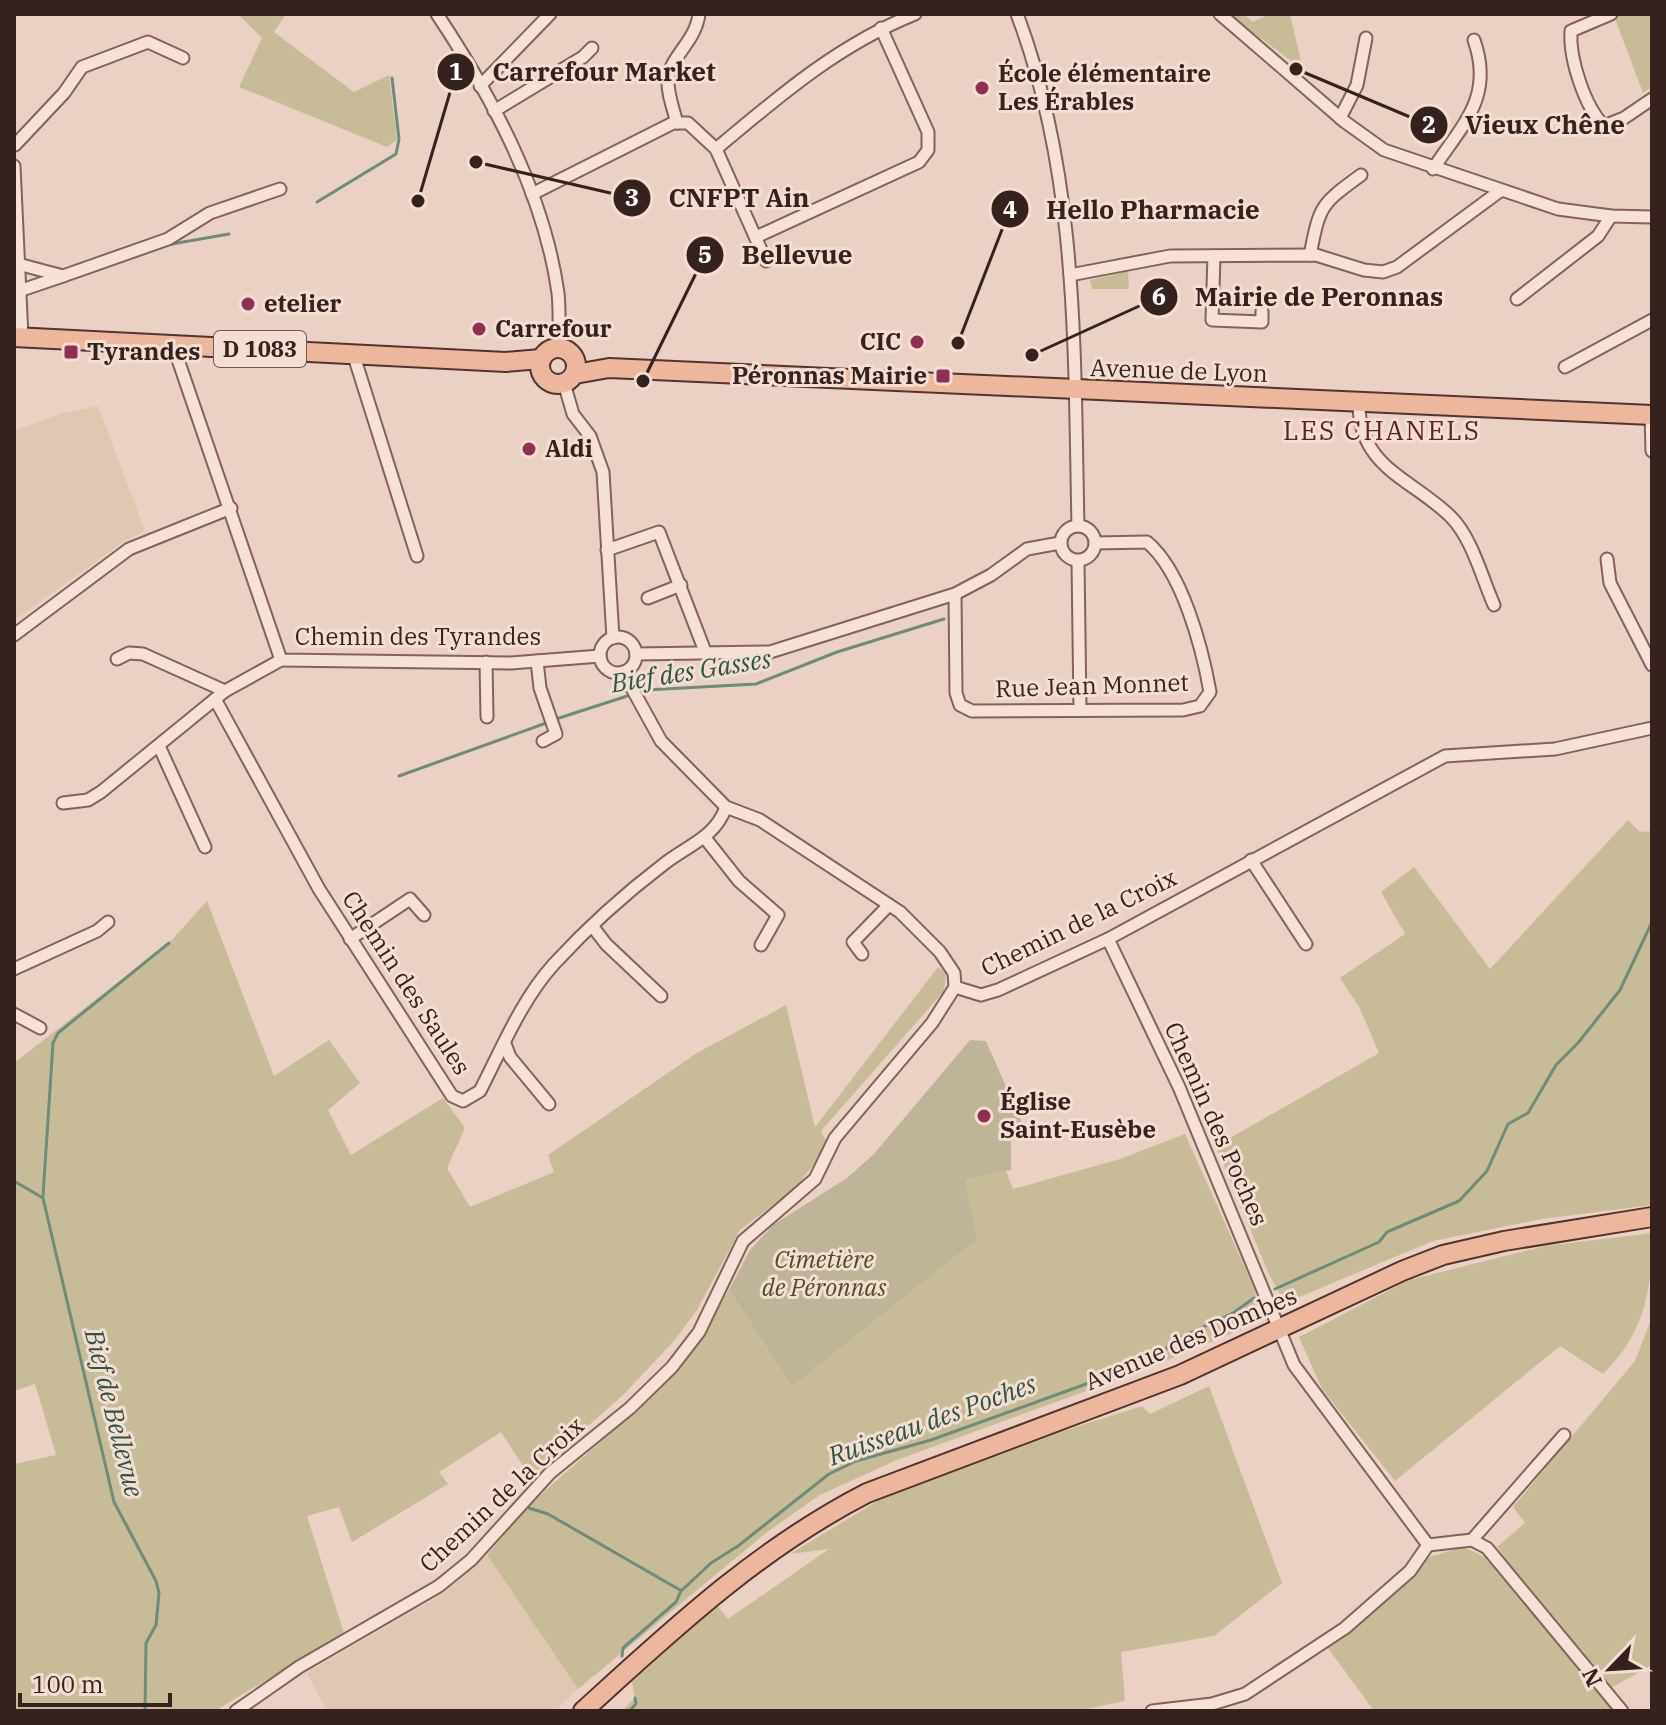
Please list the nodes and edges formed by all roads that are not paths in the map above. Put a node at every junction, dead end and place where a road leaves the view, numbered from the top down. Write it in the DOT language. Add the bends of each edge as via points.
graph roads {
  1 [pos="437,14"];
  2 [pos="550,14"];
  3 [pos="699,14"];
  4 [pos="915,14"];
  5 [pos="1017,14"];
  6 [pos="1220,14"];
  7 [pos="1606,15"];
  8 [pos="881,28"];
  9 [pos="1366,38"];
  10 [pos="1474,40"];
  11 [pos="592,48"];
  12 [pos="183,58"];
  13 [pos="480,86"];
  14 [pos="1652,99"];
  15 [pos="494,111"];
  16 [pos="1340,118"];
  17 [pos="677,123"];
  18 [pos="14,146"];
  19 [pos="716,149"];
  20 [pos="14,166"];
  21 [pos="1433,169"];
  22 [pos="1361,175"];
  23 [pos="280,189"];
  24 [pos="1500,191"];
  25 [pos="532,194"];
  26 [pos="1611,216"];
  27 [pos="1652,217"];
  28 [pos="756,237"];
  29 [pos="1310,255"];
  30 [pos="1214,256"];
  31 [pos="766,261"];
  32 [pos="18,264"];
  33 [pos="1070,275"];
  34 [pos="63,276"];
  35 [pos="19,291"];
  36 [pos="1517,299"];
  37 [pos="1262,311"];
  38 [pos="1652,320"];
  39 [pos="18,337"];
  40 [pos="173,345"];
  41 [pos="561,347"];
  42 [pos="353,353"];
  43 [pos="541,367"];
  44 [pos="1565,367"];
  45 [pos="572,373"];
  46 [pos="1074,391"];
  47 [pos="1359,402"];
  48 [pos="1651,414"];
  49 [pos="1652,451"];
  50 [pos="231,508"];
  51 [pos="1078,526"];
  52 [pos="1060,543"];
  53 [pos="1095,543"];
  54 [pos="607,550"];
  55 [pos="417,556"];
  56 [pos="1607,559"];
  57 [pos="1078,561"];
  58 [pos="681,585"];
  59 [pos="955,594"];
  60 [pos="648,598"];
  61 [pos="1494,605"];
  62 [pos="14,635"];
  63 [pos="613,638"];
  64 [pos="636,654"];
  65 [pos="706,654"];
  66 [pos="600,656"];
  67 [pos="117,659"];
  68 [pos="281,660"];
  69 [pos="537,661"];
  70 [pos="486,662"];
  71 [pos="1652,665"];
  72 [pos="623,672"];
  73 [pos="220,695"];
  74 [pos="1080,710"];
  75 [pos="487,717"];
  76 [pos="1652,728"];
  77 [pos="543,741"];
  78 [pos="159,746"];
  79 [pos="63,803"];
  80 [pos="726,807"];
  81 [pos="705,838"];
  82 [pos="205,847"];
  83 [pos="1251,860"];
  84 [pos="889,905"];
  85 [pos="424,915"];
  86 [pos="108,922"];
  87 [pos="593,927"];
  88 [pos="350,939"];
  89 [pos="1108,939"];
  90 [pos="1306,944"];
  91 [pos="761,945"];
  92 [pos="862,954"];
  93 [pos="14,969"];
  94 [pos="955,987"];
  95 [pos="661,996"];
  96 [pos="14,1014"];
  97 [pos="40,1028"];
  98 [pos="505,1044"];
  99 [pos="549,1104"];
  100 [pos="1652,1217"];
  101 [pos="1277,1330"];
  102 [pos="1564,1435"];
  103 [pos="1472,1540"];
  104 [pos="1428,1545"];
  105 [pos="1224,1706"];
  106 [pos="236,1711"];
  107 [pos="583,1711"];
  108 [pos="1152,1711"];
  109 [pos="1622,1711"];
  1 -- 13 [label="street"];
  2 -- 13 [label="street"];
  3 -- 17 [label="street" via="697,31 668,74"];
  4 -- 8 [label="street"];
  5 -- 33 [label="street" via="1037,69 1058,162"];
  6 -- 16 [label="street"];
  7 -- 14 [label="street" via="1571,31 1570,46 1594,116 1604,126"];
  8 -- 19 [label="street" via="814,68"];
  8 -- 28 [label="street" via="928,132 928,150 919,162"];
  9 -- 16 [label="street" via="1357,85"];
  10 -- 21 [label="street" via="1482,84 1472,111"];
  11 -- 15 [label="street"];
  12 -- 18 [label="street" via="148,42 89,63"];
  13 -- 15 [label="street"];
  15 -- 25 [label="street"];
  16 -- 21 [label="street" via="1384,150"];
  17 -- 19 [label="street" via="688,123"];
  17 -- 25 [label="street"];
  19 -- 28 [label="street"];
  20 -- 32 [label="street"];
  21 -- 24 [label="street"];
  22 -- 29 [label="street" via="1325,201"];
  23 -- 34 [label="street" via="210,213 168,239"];
  24 -- 26 [label="street" via="1558,209"];
  24 -- 29 [label="street" via="1383,272"];
  25 -- 41 [label="street" via="558,292"];
  26 -- 27 [label="street"];
  26 -- 36 [label="street" via="1598,236"];
  28 -- 31 [label="street"];
  29 -- 30 [label="street"];
  30 -- 33 [label="street" via="1170,256"];
  30 -- 37 [label="street" via="1212,320 1262,322"];
  32 -- 34 [label="street"];
  32 -- 35 [label="street"];
  33 -- 46 [label="street"];
  34 -- 35 [label="street"];
  35 -- 39 [label="street"];
  38 -- 44 [label="street"];
  39 -- 40 [label="main road, D 1083"];
  40 -- 42 [label="main road, D 1083"];
  40 -- 50 [label="street, Chemin des Tyrandes"];
  41 -- 43 [label="main road" via="551,349"];
  41 -- 45 [label="main road" via="571,352"];
  42 -- 43 [label="main road, D 1083"];
  42 -- 55 [label="street"];
  43 -- 45 [label="main road" via="551,383"];
  45 -- 46 [label="main road, Avenue de Lyon" via="609,368"];
  45 -- 54 [label="street" via="573,414 590,436 603,472"];
  46 -- 47 [label="main road, Avenue de Lyon"];
  46 -- 51 [label="street"];
  47 -- 48 [label="main road, Avenue de Lyon"];
  47 -- 61 [label="street" via="1359,425 1371,447 1390,473 1450,515"];
  48 -- 49 [label="street"];
  50 -- 62 [label="street" via="129,549"];
  50 -- 68 [label="street, Chemin des Tyrandes"];
  51 -- 52 [label="street" via="1066,531"];
  51 -- 53 [label="street" via="1092,533"];
  52 -- 57 [label="street" via="1065,556"];
  52 -- 59 [label="street" via="1027,549"];
  53 -- 57 [label="street" via="1088,558"];
  53 -- 74 [label="street, Rue Jean Monnet" via="1147,542 1162,554 1201,645 1210,692 1200,706 1183,710"];
  54 -- 58 [label="street" via="659,532"];
  54 -- 63 [label="street"];
  56 -- 71 [label="street" via="1610,583"];
  57 -- 74 [label="street"];
  58 -- 60 [label="street"];
  58 -- 65 [label="street"];
  59 -- 65 [label="street" via="770,652"];
  59 -- 74 [label="street, Rue Jean Monnet" via="960,705 972,711"];
  63 -- 64 [label="street" via="628,641"];
  63 -- 66 [label="street"];
  64 -- 65 [label="street"];
  64 -- 72 [label="street" via="633,665"];
  66 -- 69 [label="street, Chemin des Tyrandes"];
  66 -- 72 [label="street" via="608,669"];
  67 -- 73 [label="street" via="143,654"];
  68 -- 70 [label="street, Chemin des Tyrandes"];
  68 -- 73 [label="street"];
  69 -- 70 [label="street, Chemin des Tyrandes"];
  69 -- 77 [label="street" via="556,734"];
  70 -- 75 [label="street"];
  72 -- 80 [label="street" via="661,741"];
  73 -- 78 [label="street"];
  73 -- 88 [label="street, Chemin des Saules"];
  76 -- 83 [label="street, Chemin de la Croix" via="1555,749 1445,756"];
  78 -- 79 [label="street" via="88,800"];
  78 -- 82 [label="street"];
  80 -- 81 [label="street, Chemin des Saules"];
  80 -- 84 [label="street" via="760,820"];
  81 -- 87 [label="street, Chemin des Saules" via="666,862"];
  81 -- 91 [label="street" via="739,881 778,915"];
  83 -- 89 [label="street, Chemin de la Croix"];
  83 -- 90 [label="street"];
  84 -- 92 [label="street" via="853,942"];
  84 -- 94 [label="street" via="940,952 954,973"];
  85 -- 88 [label="street" via="410,899"];
  86 -- 93 [label="street"];
  87 -- 95 [label="street"];
  87 -- 98 [label="street, Chemin des Saules" via="540,979"];
  88 -- 98 [label="street, Chemin des Saules" via="452,1096 463,1101 480,1091"];
  89 -- 94 [label="street, Chemin de la Croix" via="998,990 981,995"];
  89 -- 101 [label="street, Chemin des Poches" via="1179,1087"];
  94 -- 106 [label="street, Chemin de la Croix" via="932,1023 835,1138 815,1179 743,1241 699,1332 672,1367 550,1473 471,1560 439,1586 299,1667"];
  96 -- 97 [label="street"];
  98 -- 99 [label="street"];
  100 -- 101 [label="main road, Avenue des Dombes" via="1443,1255"];
  101 -- 104 [label="street, Chemin des Poches" via="1317,1398"];
  101 -- 107 [label="main road, Avenue des Dombes" via="1180,1375 897,1480 823,1516 737,1574"];
  102 -- 103 [label="street"];
  103 -- 104 [label="street"];
  103 -- 109 [label="street" via="1487,1548"];
  104 -- 105 [label="street" via="1410,1571 1345,1628"];
  105 -- 108 [label="street"];
}
